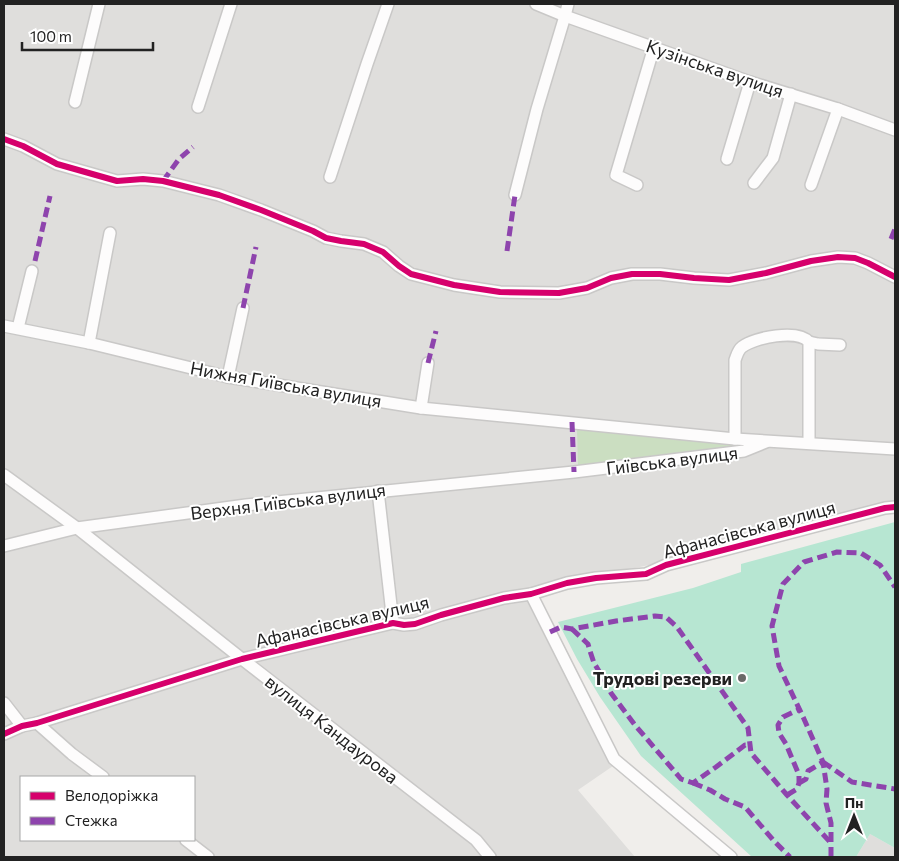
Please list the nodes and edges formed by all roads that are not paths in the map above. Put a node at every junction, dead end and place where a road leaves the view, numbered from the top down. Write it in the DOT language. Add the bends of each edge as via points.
graph roads {
  1 [pos="99,4"];
  2 [pos="231,4"];
  3 [pos="388,4"];
  4 [pos="536,4"];
  5 [pos="568,4"];
  6 [pos="566,16"];
  7 [pos="654,48"];
  8 [pos="750,82"];
  9 [pos="791,94"];
  10 [pos="76,102"];
  11 [pos="198,108"];
  12 [pos="838,109"];
  13 [pos="895,130"];
  14 [pos="4,139"];
  15 [pos="728,159"];
  16 [pos="330,177"];
  17 [pos="754,183"];
  18 [pos="636,185"];
  19 [pos="811,185"];
  20 [pos="515,195"];
  21 [pos="110,233"];
  22 [pos="32,272"];
  23 [pos="895,277"];
  24 [pos="243,308"];
  25 [pos="4,326"];
  26 [pos="18,328"];
  27 [pos="809,342"];
  28 [pos="89,343"];
  29 [pos="840,345"];
  30 [pos="428,363"];
  31 [pos="228,377"];
  32 [pos="421,408"];
  33 [pos="572,422"];
  34 [pos="735,439"];
  35 [pos="768,442"];
  36 [pos="809,443"];
  37 [pos="895,449"];
  38 [pos="574,472"];
  39 [pos="4,476"];
  40 [pos="378,491"];
  41 [pos="895,507"];
  42 [pos="77,528"];
  43 [pos="4,546"];
  44 [pos="531,594"];
  45 [pos="393,623"];
  46 [pos="242,659"];
  47 [pos="4,702"];
  48 [pos="38,723"];
  49 [pos="22,726"];
  50 [pos="4,734"];
  51 [pos="102,776"];
  52 [pos="187,841"];
  53 [pos="208,857"];
  54 [pos="490,857"];
  55 [pos="731,857"];
  1 -- 10 [label="street"];
  2 -- 11 [label="street"];
  3 -- 16 [label="street"];
  4 -- 6 [label="street, Кузінська вулиця"];
  5 -- 6 [label="street"];
  6 -- 7 [label="street, Кузінська вулиця"];
  6 -- 20 [label="street" via="536,109"];
  7 -- 8 [label="street, Кузінська вулиця"];
  7 -- 18 [label="street" via="616,176"];
  8 -- 9 [label="street, Кузінська вулиця"];
  8 -- 15 [label="street"];
  9 -- 12 [label="street, Кузінська вулиця"];
  9 -- 17 [label="street" via="773,158"];
  12 -- 13 [label="street, Кузінська вулиця"];
  12 -- 19 [label="street"];
  14 -- 23 [label="street" via="57,164 117,181 153,180 219,195 326,238 364,244 383,252 411,274 472,288 559,293 632,274 729,280 811,260 838,257 856,258"];
  21 -- 28 [label="street"];
  22 -- 26 [label="street"];
  24 -- 31 [label="street"];
  25 -- 26 [label="street, Нижня Гиївська вулиця"];
  26 -- 28 [label="street, Нижня Гиївська вулиця"];
  27 -- 29 [label="street"];
  27 -- 34 [label="street" via="800,336 767,337 752,341 738,352 735,360"];
  27 -- 36 [label="street"];
  28 -- 31 [label="street, Нижня Гиївська вулиця"];
  30 -- 32 [label="street"];
  31 -- 32 [label="street, Нижня Гиївська вулиця"];
  32 -- 33 [label="street, Нижня Гиївська вулиця"];
  33 -- 34 [label="street, Гиївська вулиця"];
  34 -- 35 [label="street, Гиївська вулиця"];
  35 -- 36 [label="street, Гиївська вулиця"];
  35 -- 38 [label="street, Гиївська вулиця" via="744,452"];
  36 -- 37 [label="street, Гиївська вулиця"];
  38 -- 40 [label="street, Верхня Гиївська вулиця"];
  39 -- 42 [label="street, вулиця Кандаурова"];
  40 -- 42 [label="street, Верхня Гиївська вулиця"];
  40 -- 45 [label="street"];
  41 -- 44 [label="street, Афанасівська вулиця" via="666,565 646,574 567,583"];
  42 -- 43 [label="street, Верхня Гиївська вулиця"];
  42 -- 46 [label="street, вулиця Кандаурова"];
  44 -- 45 [label="street, Афанасівська вулиця" via="504,598 415,624"];
  44 -- 55 [label="street" via="614,759"];
  45 -- 46 [label="street, Афанасівська вулиця"];
  46 -- 48 [label="street, Афанасівська вулиця"];
  46 -- 54 [label="street, вулиця Кандаурова" via="476,840"];
  47 -- 49 [label="street"];
  48 -- 49 [label="street, Афанасівська вулиця"];
  48 -- 51 [label="street"];
  49 -- 50 [label="street, Афанасівська вулиця"];
  52 -- 53 [label="street"];
}
